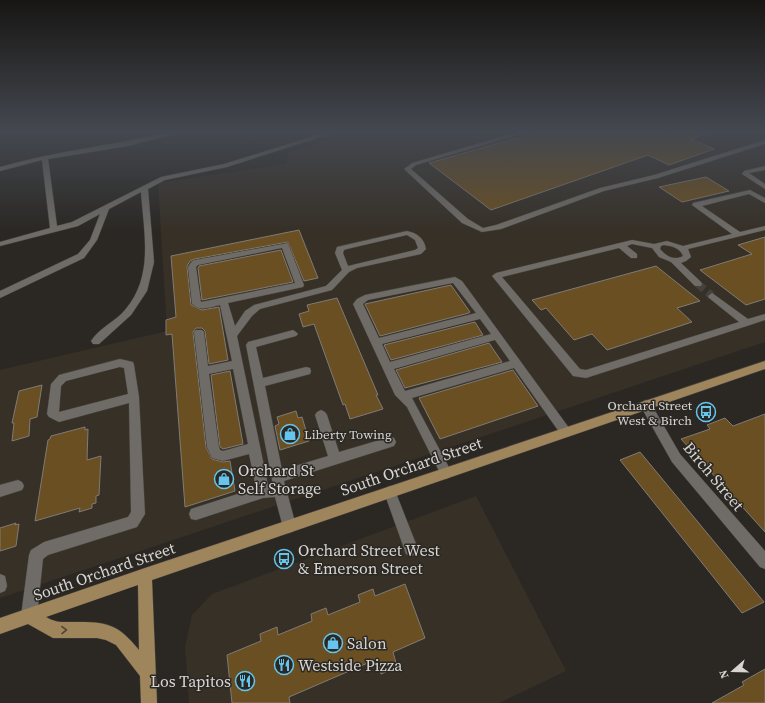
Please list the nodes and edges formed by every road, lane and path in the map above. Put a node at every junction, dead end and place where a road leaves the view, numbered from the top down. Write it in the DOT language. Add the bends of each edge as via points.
graph roads {
  1 [pos="17,165"];
  2 [pos="46,165"];
  3 [pos="229,165"];
  4 [pos="413,165"];
  5 [pos="694,165"];
  6 [pos="765,168"];
  7 [pos="0,169"];
  8 [pos="765,187"];
  9 [pos="144,188"];
  10 [pos="765,200"];
  11 [pos="105,209"];
  12 [pos="765,228"];
  13 [pos="54,230"];
  14 [pos="739,235"];
  15 [pos="0,244"];
  16 [pos="621,246"];
  17 [pos="656,247"];
  18 [pos="683,248"];
  19 [pos="634,256"];
  20 [pos="673,260"];
  21 [pos="346,270"];
  22 [pos="698,284"];
  23 [pos="0,295"];
  24 [pos="712,296"];
  25 [pos="223,301"];
  26 [pos="482,315"];
  27 [pos="765,317"];
  28 [pos="747,323"];
  29 [pos="199,332"];
  30 [pos="293,334"];
  31 [pos="231,335"];
  32 [pos="497,336"];
  33 [pos="96,341"];
  34 [pos="376,342"];
  35 [pos="517,363"];
  36 [pos="237,364"];
  37 [pos="765,365"];
  38 [pos="387,367"];
  39 [pos="204,371"];
  40 [pos="306,371"];
  41 [pos="258,384"];
  42 [pos="404,396"];
  43 [pos="134,397"];
  44 [pos="646,405"];
  45 [pos="321,415"];
  46 [pos="566,432"];
  47 [pos="390,442"];
  48 [pos="253,448"];
  49 [pos="335,459"];
  50 [pos="446,473"];
  51 [pos="279,484"];
  52 [pos="18,486"];
  53 [pos="0,491"];
  54 [pos="263,492"];
  55 [pos="390,492"];
  56 [pos="196,514"];
  57 [pos="289,526"];
  58 [pos="411,549"];
  59 [pos="765,562"];
  60 [pos="145,575"];
  61 [pos="0,581"];
  62 [pos="0,586"];
  63 [pos="29,616"];
  64 [pos="0,626"];
  65 [pos="148,673"];
  66 [pos="148,703"];
  1 -- 7 [label="street"];
  2 -- 13 [label="street"];
  3 -- 9 [label="street" via="163,178"];
  4 -- 5 [label="street" via="408,169 465,221 482,230 498,227 602,189 656,177"];
  6 -- 8 [label="street" via="744,174"];
  9 -- 11 [label="street"];
  9 -- 33 [label="street" via="150,262 143,291 128,313"];
  10 -- 14 [label="street" via="750,192 696,205"];
  11 -- 13 [label="street" via="76,224"];
  11 -- 23 [label="street" via="91,246 81,256"];
  12 -- 14 [label="street"];
  13 -- 15 [label="street"];
  14 -- 18 [label="street"];
  16 -- 17 [label="street" via="632,242"];
  16 -- 19 [label="street"];
  16 -- 28 [label="street" via="496,276 577,373 586,374"];
  17 -- 18 [label="street" via="667,243"];
  17 -- 20 [label="street" via="660,255"];
  18 -- 20 [label="street" via="687,257"];
  20 -- 22 [label="street"];
  21 -- 21 [label="street" via="418,252 422,246 415,236 407,233 344,247 339,253"];
  21 -- 31 [label="street" via="329,288 257,306 249,311 239,330"];
  24 -- 28 [label="street"];
  25 -- 25 [label="street" via="300,285 285,245 195,263 192,267 197,304 201,306"];
  25 -- 31 [label="street"];
  26 -- 32 [label="street"];
  26 -- 34 [label="street"];
  26 -- 34 [label="street" via="455,280 365,298 358,304"];
  27 -- 28 [label="street"];
  29 -- 39 [label="street"];
  30 -- 41 [label="street" via="251,345"];
  31 -- 36 [label="street"];
  32 -- 35 [label="street"];
  32 -- 38 [label="street"];
  34 -- 38 [label="street"];
  35 -- 42 [label="street"];
  35 -- 46 [label="street"];
  36 -- 39 [label="street"];
  36 -- 48 [label="street"];
  37 -- 44 [label="main road, South Orchard Street"];
  38 -- 42 [label="street" via="399,392"];
  39 -- 48 [label="street" via="216,454 223,456"];
  40 -- 41 [label="street"];
  41 -- 51 [label="street"];
  42 -- 50 [label="street" via="411,404"];
  43 -- 43 [label="street" via="59,416 53,414 56,384 63,378 120,364 130,365"];
  43 -- 63 [label="street" via="138,514 132,522 44,548 36,555"];
  44 -- 46 [label="main road, South Orchard Street"];
  44 -- 59 [label="street, Birch Street" via="676,458"];
  45 -- 49 [label="street"];
  46 -- 50 [label="main road, South Orchard Street"];
  47 -- 49 [label="street"];
  48 -- 54 [label="street"];
  49 -- 51 [label="street"];
  50 -- 55 [label="main road, South Orchard Street"];
  51 -- 54 [label="street"];
  51 -- 57 [label="street"];
  52 -- 53 [label="street"];
  54 -- 56 [label="street"];
  55 -- 57 [label="main road, South Orchard Street"];
  55 -- 58 [label="street"];
  57 -- 60 [label="main road, South Orchard Street"];
  60 -- 63 [label="main road, South Orchard Street"];
  60 -- 65 [label="main road"];
  61 -- 62 [label="street"];
  63 -- 64 [label="main road, South Orchard Street"];
  63 -- 65 [label="main road, one-way" via="53,630 97,630 109,633 121,640"];
  65 -- 66 [label="main road"];
}
